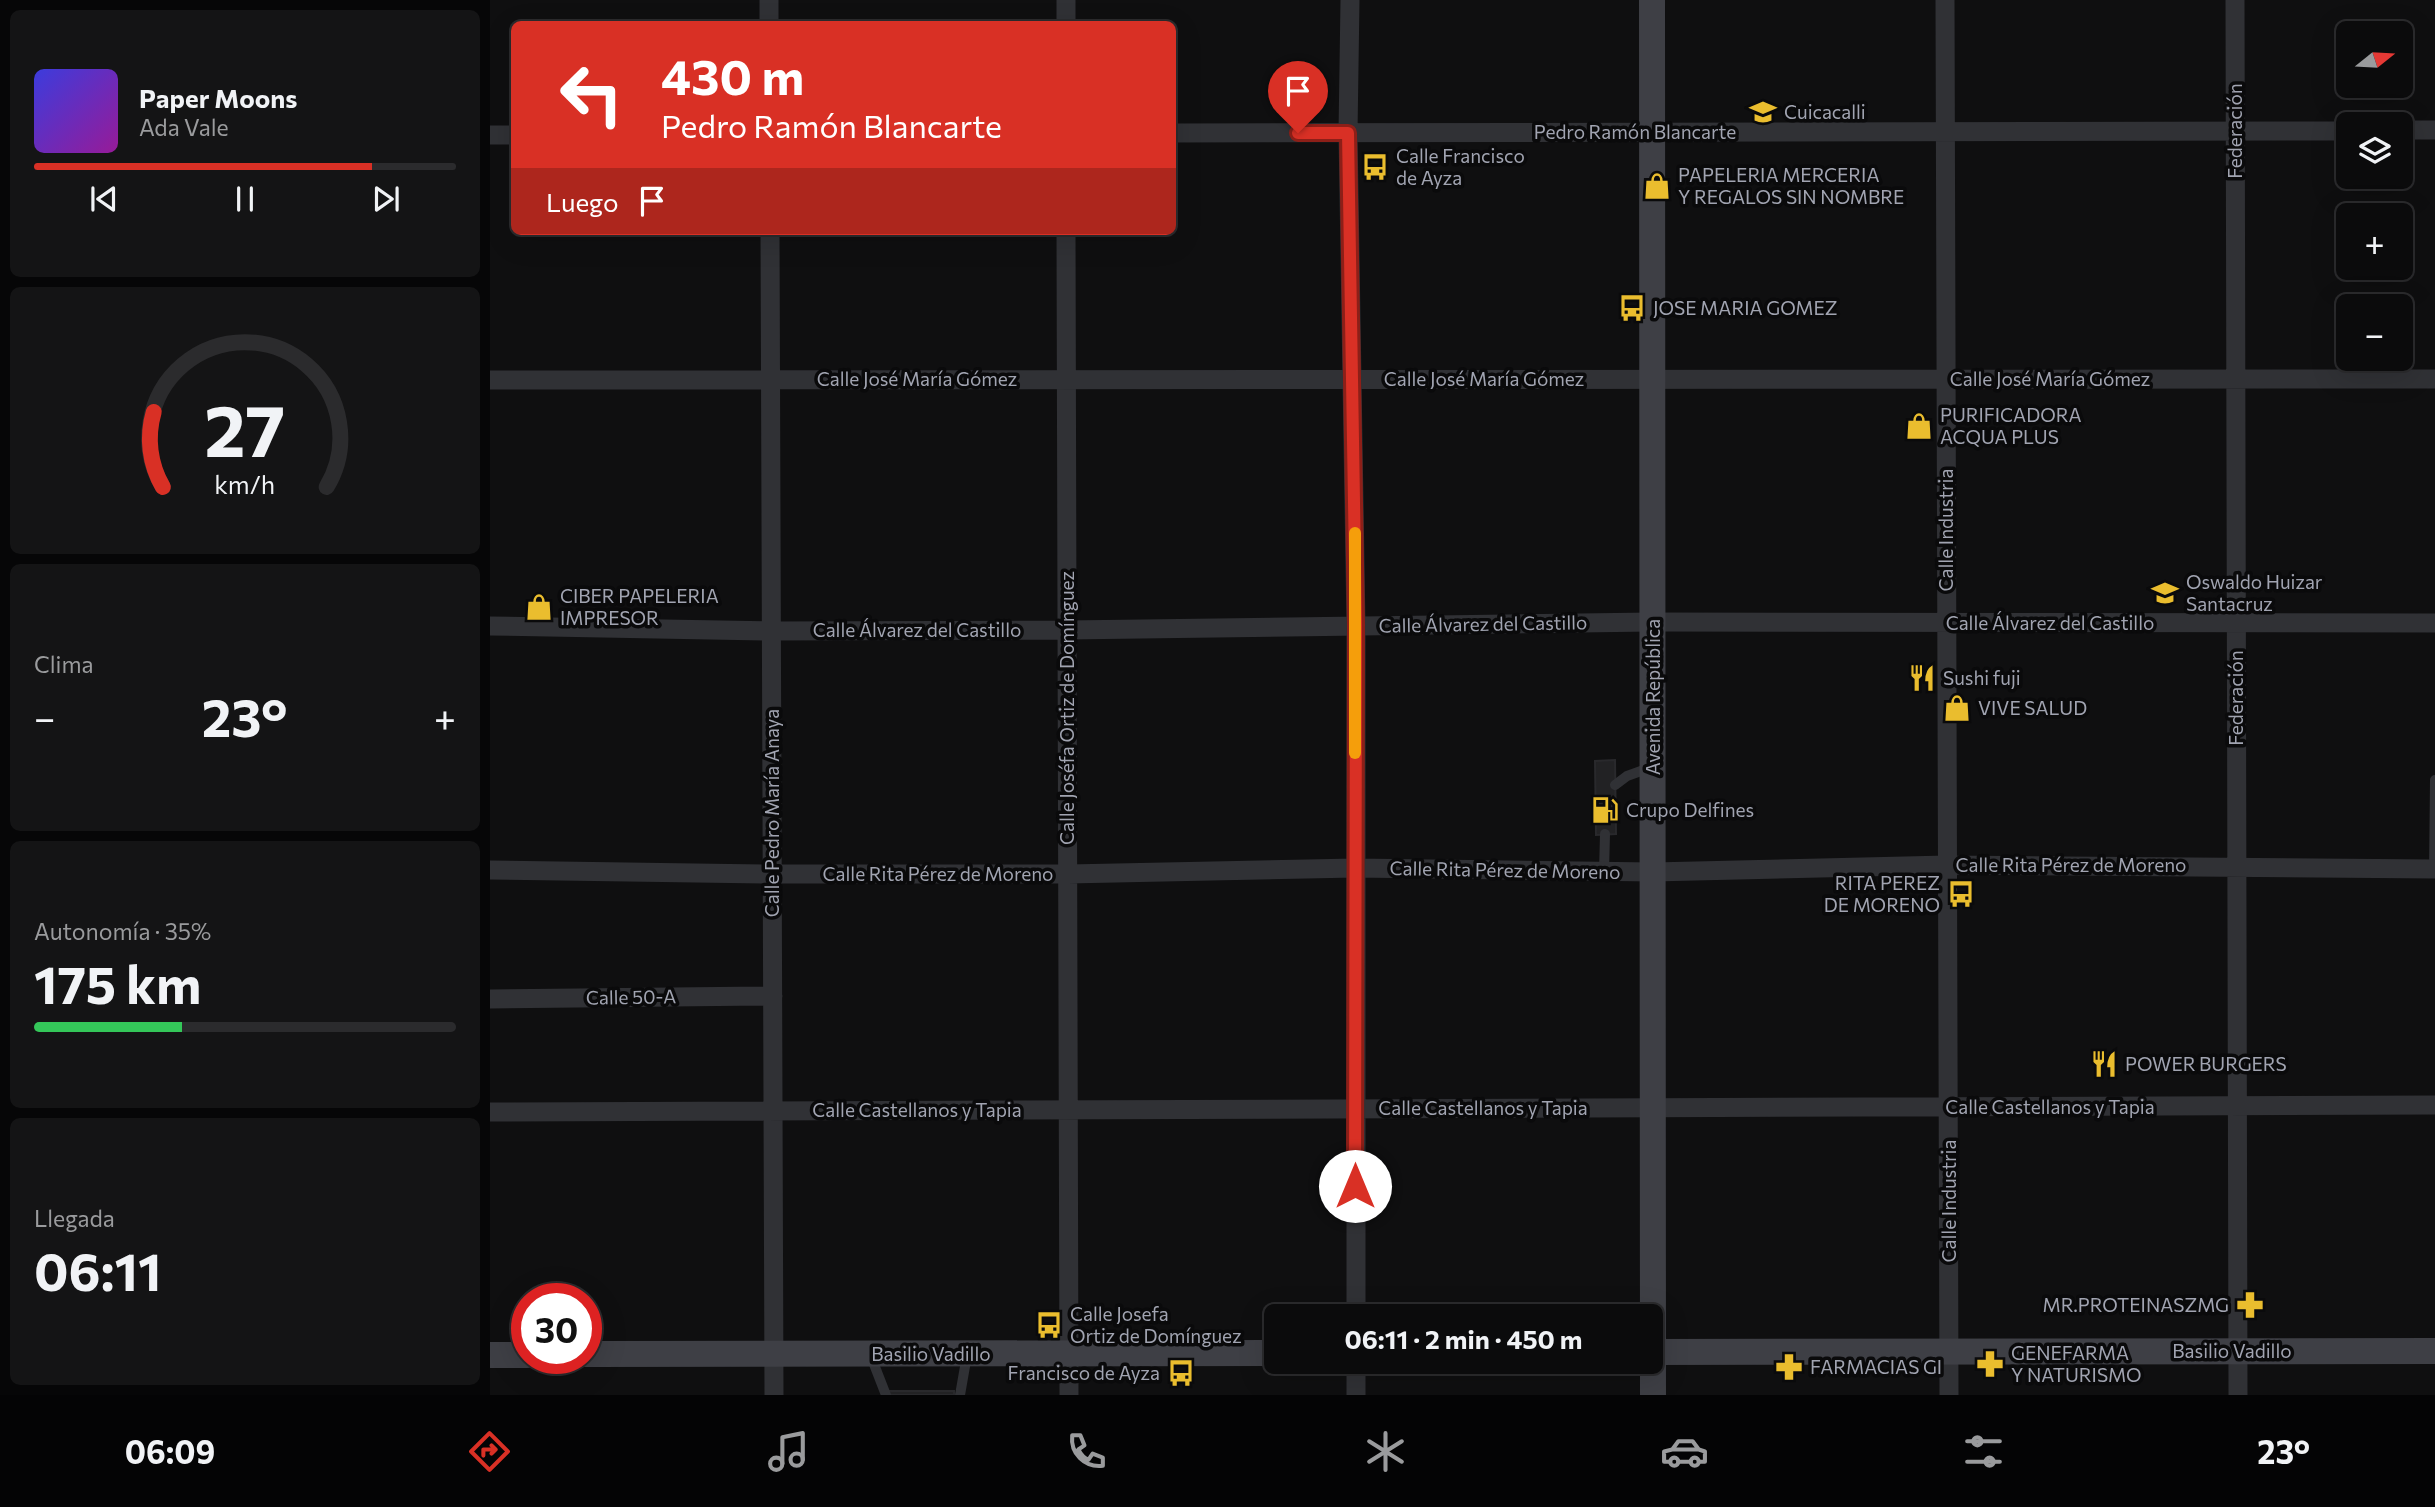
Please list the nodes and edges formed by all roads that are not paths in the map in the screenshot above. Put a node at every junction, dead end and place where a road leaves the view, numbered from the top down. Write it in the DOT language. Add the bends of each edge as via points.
graph roads {
  1 [pos="769,0"];
  2 [pos="1066,0"];
  3 [pos="1350,0"];
  4 [pos="1652,0"];
  5 [pos="1945,0"];
  6 [pos="2235,0"];
  7 [pos="769,21"];
  8 [pos="1066,21"];
  9 [pos="2413,130"];
  10 [pos="2435,130"];
  11 [pos="2235,131"];
  12 [pos="2336,131"];
  13 [pos="1652,132"];
  14 [pos="1945,132"];
  15 [pos="1176,133"];
  16 [pos="1348,133"];
  17 [pos="490,135"];
  18 [pos="511,135"];
  19 [pos="770,235"];
  20 [pos="1066,235"];
  21 [pos="1066,379"];
  22 [pos="1352,379"];
  23 [pos="1652,379"];
  24 [pos="1946,379"];
  25 [pos="2235,379"];
  26 [pos="2435,379"];
  27 [pos="490,380"];
  28 [pos="770,380"];
  29 [pos="1653,622"];
  30 [pos="1947,623"];
  31 [pos="2435,623"];
  32 [pos="2236,624"];
  33 [pos="1356,625"];
  34 [pos="490,626"];
  35 [pos="1067,630"];
  36 [pos="771,631"];
  37 [pos="1653,767"];
  38 [pos="2435,780"];
  39 [pos="1615,785"];
  40 [pos="1605,834"];
  41 [pos="1947,865"];
  42 [pos="2237,866"];
  43 [pos="1355,868"];
  44 [pos="2435,869"];
  45 [pos="490,870"];
  46 [pos="1604,872"];
  47 [pos="1653,873"];
  48 [pos="772,874"];
  49 [pos="1068,874"];
  50 [pos="773,996"];
  51 [pos="490,999"];
  52 [pos="2435,1105"];
  53 [pos="2237,1106"];
  54 [pos="1948,1107"];
  55 [pos="1653,1108"];
  56 [pos="1355,1109"];
  57 [pos="1068,1110"];
  58 [pos="773,1111"];
  59 [pos="490,1112"];
  60 [pos="1356,1304"];
  61 [pos="1652,1304"];
  62 [pos="2238,1351"];
  63 [pos="2435,1351"];
  64 [pos="1663,1352"];
  65 [pos="1949,1352"];
  66 [pos="1069,1353"];
  67 [pos="1264,1353"];
  68 [pos="511,1354"];
  69 [pos="602,1354"];
  70 [pos="774,1354"];
  71 [pos="870,1354"];
  72 [pos="968,1354"];
  73 [pos="490,1355"];
  74 [pos="1356,1374"];
  75 [pos="1653,1374"];
  76 [pos="774,1395"];
  77 [pos="886,1395"];
  78 [pos="960,1395"];
  79 [pos="1069,1395"];
  80 [pos="1356,1395"];
  81 [pos="1653,1395"];
  82 [pos="1949,1395"];
  83 [pos="2238,1395"];
  1 -- 7 [label="street"];
  2 -- 8 [label="street"];
  3 -- 16 [label="street"];
  4 -- 13 [label="street, Avenida República"];
  5 -- 14 [label="street, Calle Industria"];
  6 -- 11 [label="street, Federación"];
  9 -- 10 [label="street"];
  11 -- 12 [label="street, Pedro Ramón Blancarte"];
  11 -- 14 [label="street, Pedro Ramón Blancarte"];
  11 -- 25 [label="street, Federación"];
  13 -- 14 [label="street, Pedro Ramón Blancarte"];
  13 -- 16 [label="street, Pedro Ramón Blancarte"];
  13 -- 23 [label="street, Avenida República"];
  14 -- 24 [label="street, Calle Industria"];
  15 -- 16 [label="street, Pedro Ramón Blancarte"];
  16 -- 22 [label="street"];
  17 -- 18 [label="street"];
  19 -- 28 [label="street, Calle Pedro María Anaya"];
  20 -- 21 [label="street, Calle Joséfa Ortiz de Domínguez"];
  21 -- 22 [label="street, Calle José María Gómez"];
  21 -- 28 [label="street, Calle José María Gómez"];
  21 -- 35 [label="street, Calle Joséfa Ortiz de Domínguez"];
  22 -- 23 [label="street, Calle José María Gómez"];
  22 -- 33 [label="street"];
  23 -- 24 [label="street, Calle José María Gómez"];
  23 -- 29 [label="street, Avenida República"];
  24 -- 25 [label="street, Calle José María Gómez"];
  24 -- 30 [label="street, Calle Industria"];
  25 -- 26 [label="street, Calle José María Gómez"];
  25 -- 32 [label="street, Federación"];
  27 -- 28 [label="street, Calle José María Gómez"];
  28 -- 36 [label="street, Calle Pedro María Anaya"];
  29 -- 30 [label="street, Calle Álvarez del Castillo"];
  29 -- 33 [label="street, Calle Álvarez del Castillo"];
  29 -- 37 [label="street, Avenida República"];
  30 -- 32 [label="street, Calle Álvarez del Castillo"];
  30 -- 41 [label="street, Calle Industria"];
  31 -- 32 [label="street, Calle Álvarez del Castillo"];
  32 -- 42 [label="street, Federación"];
  33 -- 35 [label="street, Calle Álvarez del Castillo"];
  33 -- 43 [label="street"];
  34 -- 36 [label="street, Calle Álvarez del Castillo"];
  35 -- 36 [label="street, Calle Álvarez del Castillo"];
  35 -- 49 [label="street, Calle Joséfa Ortiz de Domínguez"];
  36 -- 48 [label="street, Calle Pedro María Anaya"];
  37 -- 39 [label="lane"];
  37 -- 47 [label="street, Avenida República"];
  38 -- 44 [label="lane"];
  40 -- 46 [label="lane"];
  41 -- 42 [label="street, Calle Rita Pérez de Moreno"];
  41 -- 47 [label="street, Calle Rita Pérez de Moreno"];
  41 -- 54 [label="street, Calle Industria"];
  42 -- 44 [label="street, Calle Rita Pérez de Moreno"];
  42 -- 53 [label="street, Federación"];
  43 -- 46 [label="street, Calle Rita Pérez de Moreno"];
  43 -- 49 [label="street, Calle Rita Pérez de Moreno"];
  43 -- 56 [label="street"];
  45 -- 48 [label="street, Calle Rita Pérez de Moreno"];
  46 -- 47 [label="street, Calle Rita Pérez de Moreno"];
  47 -- 55 [label="street, Avenida República"];
  48 -- 49 [label="street, Calle Rita Pérez de Moreno"];
  48 -- 50 [label="street, Calle Pedro María Anaya"];
  49 -- 57 [label="street, Calle Joséfa Ortiz de Domínguez"];
  50 -- 51 [label="street, Calle 50-A"];
  50 -- 58 [label="street, Calle Pedro María Anaya"];
  52 -- 53 [label="street, Calle Castellanos y Tapia"];
  53 -- 54 [label="street, Calle Castellanos y Tapia"];
  53 -- 62 [label="street, Federación"];
  54 -- 55 [label="street, Calle Castellanos y Tapia"];
  54 -- 65 [label="street, Calle Industria"];
  55 -- 56 [label="street, Calle Castellanos y Tapia"];
  55 -- 61 [label="street, Avenida República"];
  56 -- 57 [label="street, Calle Castellanos y Tapia"];
  56 -- 60 [label="street"];
  57 -- 58 [label="street, Calle Castellanos y Tapia"];
  57 -- 66 [label="street, Calle Joséfa Ortiz de Domínguez"];
  58 -- 59 [label="street, Calle Castellanos y Tapia"];
  58 -- 70 [label="street, Calle Pedro María Anaya"];
  62 -- 63 [label="street, Basilio Vadillo"];
  62 -- 65 [label="street, Basilio Vadillo"];
  62 -- 83 [label="street, Federación"];
  64 -- 65 [label="street, Basilio Vadillo"];
  65 -- 82 [label="street, Calle Industria"];
  66 -- 67 [label="street, Basilio Vadillo"];
  66 -- 72 [label="street, Basilio Vadillo"];
  66 -- 79 [label="street, Calle Joséfa Ortiz de Domínguez"];
  68 -- 73 [label="street"];
  69 -- 70 [label="street, Basilio Vadillo"];
  70 -- 71 [label="street, Basilio Vadillo"];
  70 -- 76 [label="street, Calle Pedro María Anaya"];
  71 -- 72 [label="street, Basilio Vadillo"];
  71 -- 77 [label="lane"];
  72 -- 78 [label="lane"];
  74 -- 80 [label="street"];
  75 -- 81 [label="street, Avenida República"];
}
